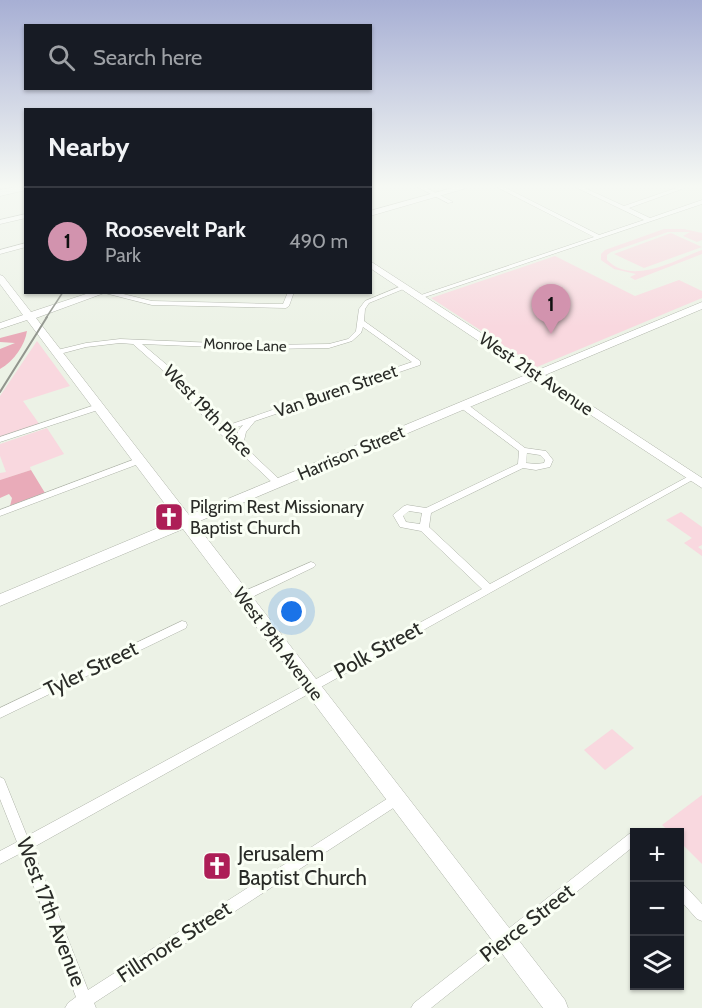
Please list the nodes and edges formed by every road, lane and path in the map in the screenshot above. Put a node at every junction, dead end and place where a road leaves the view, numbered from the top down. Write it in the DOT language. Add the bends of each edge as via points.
graph roads {
  1 [pos="589,232"];
  2 [pos="614,232"];
  3 [pos="599,237"];
  4 [pos="24,246"];
  5 [pos="0,252"];
  6 [pos="372,265"];
  7 [pos="2,283"];
  8 [pos="404,287"];
  9 [pos="97,294"];
  10 [pos="112,294"];
  11 [pos="290,294"];
  12 [pos="420,297"];
  13 [pos="702,305"];
  14 [pos="29,318"];
  15 [pos="362,323"];
  16 [pos="0,326"];
  17 [pos="135,342"];
  18 [pos="176,343"];
  19 [pos="56,353"];
  20 [pos="157,358"];
  21 [pos="537,375"];
  22 [pos="464,406"];
  23 [pos="98,407"];
  24 [pos="255,418"];
  25 [pos="222,430"];
  26 [pos="0,440"];
  27 [pos="239,445"];
  28 [pos="524,450"];
  29 [pos="138,461"];
  30 [pos="522,465"];
  31 [pos="697,481"];
  32 [pos="279,484"];
  33 [pos="427,511"];
  34 [pos="0,513"];
  35 [pos="185,523"];
  36 [pos="424,528"];
  37 [pos="311,565"];
  38 [pos="489,589"];
  39 [pos="242,597"];
  40 [pos="0,600"];
  41 [pos="182,625"];
  42 [pos="311,687"];
  43 [pos="0,713"];
  44 [pos="0,783"];
  45 [pos="397,799"];
  46 [pos="630,843"];
  47 [pos="24,845"];
  48 [pos="0,858"];
  49 [pos="684,895"];
  50 [pos="702,914"];
  51 [pos="505,940"];
  52 [pos="82,1005"];
  53 [pos="419,1008"];
  54 [pos="557,1008"];
  1 -- 3 [label="street"];
  2 -- 3 [label="street"];
  3 -- 12 [label="street"];
  4 -- 5 [label="street"];
  6 -- 8 [label="street, West 21st Avenue"];
  7 -- 14 [label="street, West 19th Avenue"];
  8 -- 12 [label="street, West 21st Avenue"];
  8 -- 15 [label="street, Monroe Lane" via="367,302 362,309"];
  9 -- 14 [label="street"];
  10 -- 11 [label="street" via="152,303 286,306"];
  12 -- 21 [label="street, West 21st Avenue"];
  13 -- 21 [label="street, Harrison Street"];
  14 -- 16 [label="street"];
  14 -- 19 [label="street, West 19th Avenue"];
  15 -- 18 [label="street, Monroe Lane" via="356,336 341,343 265,349"];
  15 -- 24 [label="street, Van Buren Street" via="417,363"];
  17 -- 18 [label="street, Monroe Lane"];
  17 -- 19 [label="street, Monroe Lane" via="99,342"];
  17 -- 20 [label="street, West 19th Place"];
  18 -- 20 [label="street"];
  19 -- 23 [label="street, West 19th Avenue"];
  20 -- 25 [label="street, West 19th Place"];
  21 -- 22 [label="street, Harrison Street"];
  21 -- 31 [label="street, West 21st Avenue"];
  22 -- 28 [label="street"];
  22 -- 32 [label="street, Harrison Street"];
  23 -- 26 [label="street"];
  23 -- 29 [label="street, West 19th Avenue"];
  24 -- 25 [label="street, Van Buren Street"];
  24 -- 27 [label="street, Van Buren Street" via="242,431"];
  25 -- 27 [label="street, West 19th Place"];
  27 -- 32 [label="street, West 19th Place"];
  28 -- 30 [label="street"];
  28 -- 30 [label="street" via="543,453 549,460 540,467"];
  29 -- 34 [label="street"];
  29 -- 35 [label="street, West 19th Avenue"];
  30 -- 33 [label="street"];
  31 -- 38 [label="street, Polk Street"];
  32 -- 35 [label="street, Harrison Street"];
  33 -- 36 [label="street"];
  33 -- 36 [label="street" via="407,508 398,515 403,525"];
  35 -- 39 [label="street, West 19th Avenue"];
  35 -- 40 [label="street, Harrison Street"];
  36 -- 38 [label="street"];
  37 -- 39 [label="street"];
  38 -- 42 [label="street, Polk Street"];
  39 -- 42 [label="street, West 19th Avenue"];
  41 -- 43 [label="street, Tyler Street"];
  42 -- 45 [label="street, West 19th Avenue"];
  42 -- 47 [label="street, Polk Street"];
  44 -- 47 [label="street, West 17th Avenue"];
  45 -- 51 [label="street, West 19th Avenue"];
  45 -- 52 [label="street, Fillmore Street"];
  46 -- 51 [label="street, Pierce Street"];
  47 -- 48 [label="street, Polk Street"];
  47 -- 52 [label="street, West 17th Avenue"];
  49 -- 50 [label="street"];
  51 -- 53 [label="street, Pierce Street"];
  51 -- 54 [label="street, West 19th Avenue"];
}
